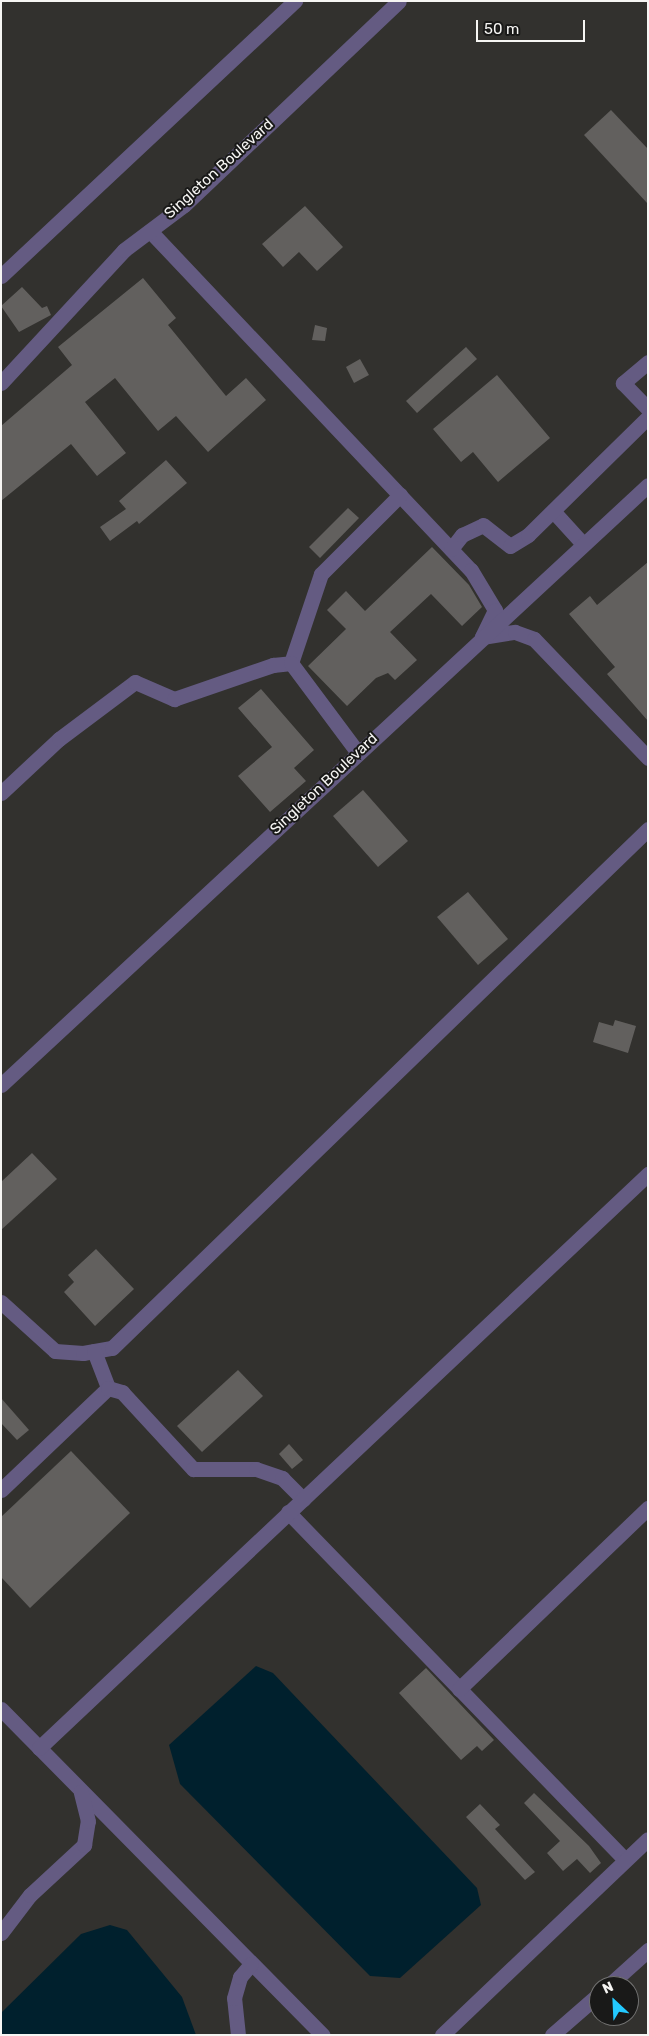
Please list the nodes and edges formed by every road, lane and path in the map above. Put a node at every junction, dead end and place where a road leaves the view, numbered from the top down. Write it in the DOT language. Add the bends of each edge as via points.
graph roads {
  1 [pos="295,1"];
  2 [pos="398,1"];
  3 [pos="150,230"];
  4 [pos="1,276"];
  5 [pos="648,362"];
  6 [pos="1,383"];
  7 [pos="648,409"];
  8 [pos="648,417"];
  9 [pos="648,485"];
  10 [pos="400,495"];
  11 [pos="554,511"];
  12 [pos="583,544"];
  13 [pos="450,549"];
  14 [pos="482,636"];
  15 [pos="290,663"];
  16 [pos="358,753"];
  17 [pos="648,758"];
  18 [pos="1,793"];
  19 [pos="648,829"];
  20 [pos="1,1085"];
  21 [pos="648,1174"];
  22 [pos="1,1302"];
  23 [pos="94,1351"];
  24 [pos="108,1388"];
  25 [pos="1,1490"];
  26 [pos="302,1499"];
  27 [pos="648,1508"];
  28 [pos="288,1512"];
  29 [pos="459,1689"];
  30 [pos="1,1709"];
  31 [pos="39,1748"];
  32 [pos="80,1789"];
  33 [pos="648,1839"];
  34 [pos="625,1860"];
  35 [pos="1,1933"];
  36 [pos="648,1950"];
  37 [pos="251,1964"];
  38 [pos="619,1976"];
  39 [pos="589,2003"];
  40 [pos="238,2035"];
  41 [pos="322,2035"];
  42 [pos="442,2035"];
  43 [pos="552,2035"];
  1 -- 4 [label="lane"];
  2 -- 3 [label="lane, Singleton Boulevard" via="184,205"];
  3 -- 6 [label="lane, Singleton Boulevard" via="111,263"];
  3 -- 10 [label="lane"];
  5 -- 7 [label="lane" via="623,383"];
  8 -- 11 [label="lane"];
  9 -- 12 [label="lane, Singleton Boulevard"];
  10 -- 13 [label="lane"];
  10 -- 15 [label="lane" via="322,574"];
  11 -- 12 [label="lane"];
  11 -- 13 [label="lane" via="510,546 483,525 462,535"];
  12 -- 14 [label="lane, Singleton Boulevard"];
  13 -- 14 [label="lane" via="471,570 495,610"];
  14 -- 16 [label="lane, Singleton Boulevard"];
  14 -- 17 [label="lane" via="515,632 534,639"];
  15 -- 16 [label="lane"];
  15 -- 18 [label="lane" via="174,699 135,682 59,738"];
  16 -- 20 [label="lane, Singleton Boulevard"];
  19 -- 23 [label="lane" via="112,1348"];
  21 -- 26 [label="lane"];
  22 -- 23 [label="lane" via="55,1351"];
  23 -- 24 [label="lane"];
  24 -- 25 [label="lane"];
  24 -- 26 [label="lane" via="122,1392 193,1469 256,1470 282,1478"];
  26 -- 28 [label="lane"];
  27 -- 29 [label="lane"];
  28 -- 29 [label="lane"];
  28 -- 31 [label="lane"];
  29 -- 34 [label="lane"];
  30 -- 31 [label="lane"];
  31 -- 32 [label="lane"];
  32 -- 35 [label="lane" via="88,1821 84,1845 30,1895"];
  32 -- 37 [label="lane"];
  33 -- 34 [label="lane"];
  34 -- 42 [label="lane"];
  36 -- 38 [label="lane"];
  37 -- 40 [label="lane" via="240,1977 234,1998"];
  37 -- 41 [label="lane"];
  39 -- 43 [label="lane"];
}
